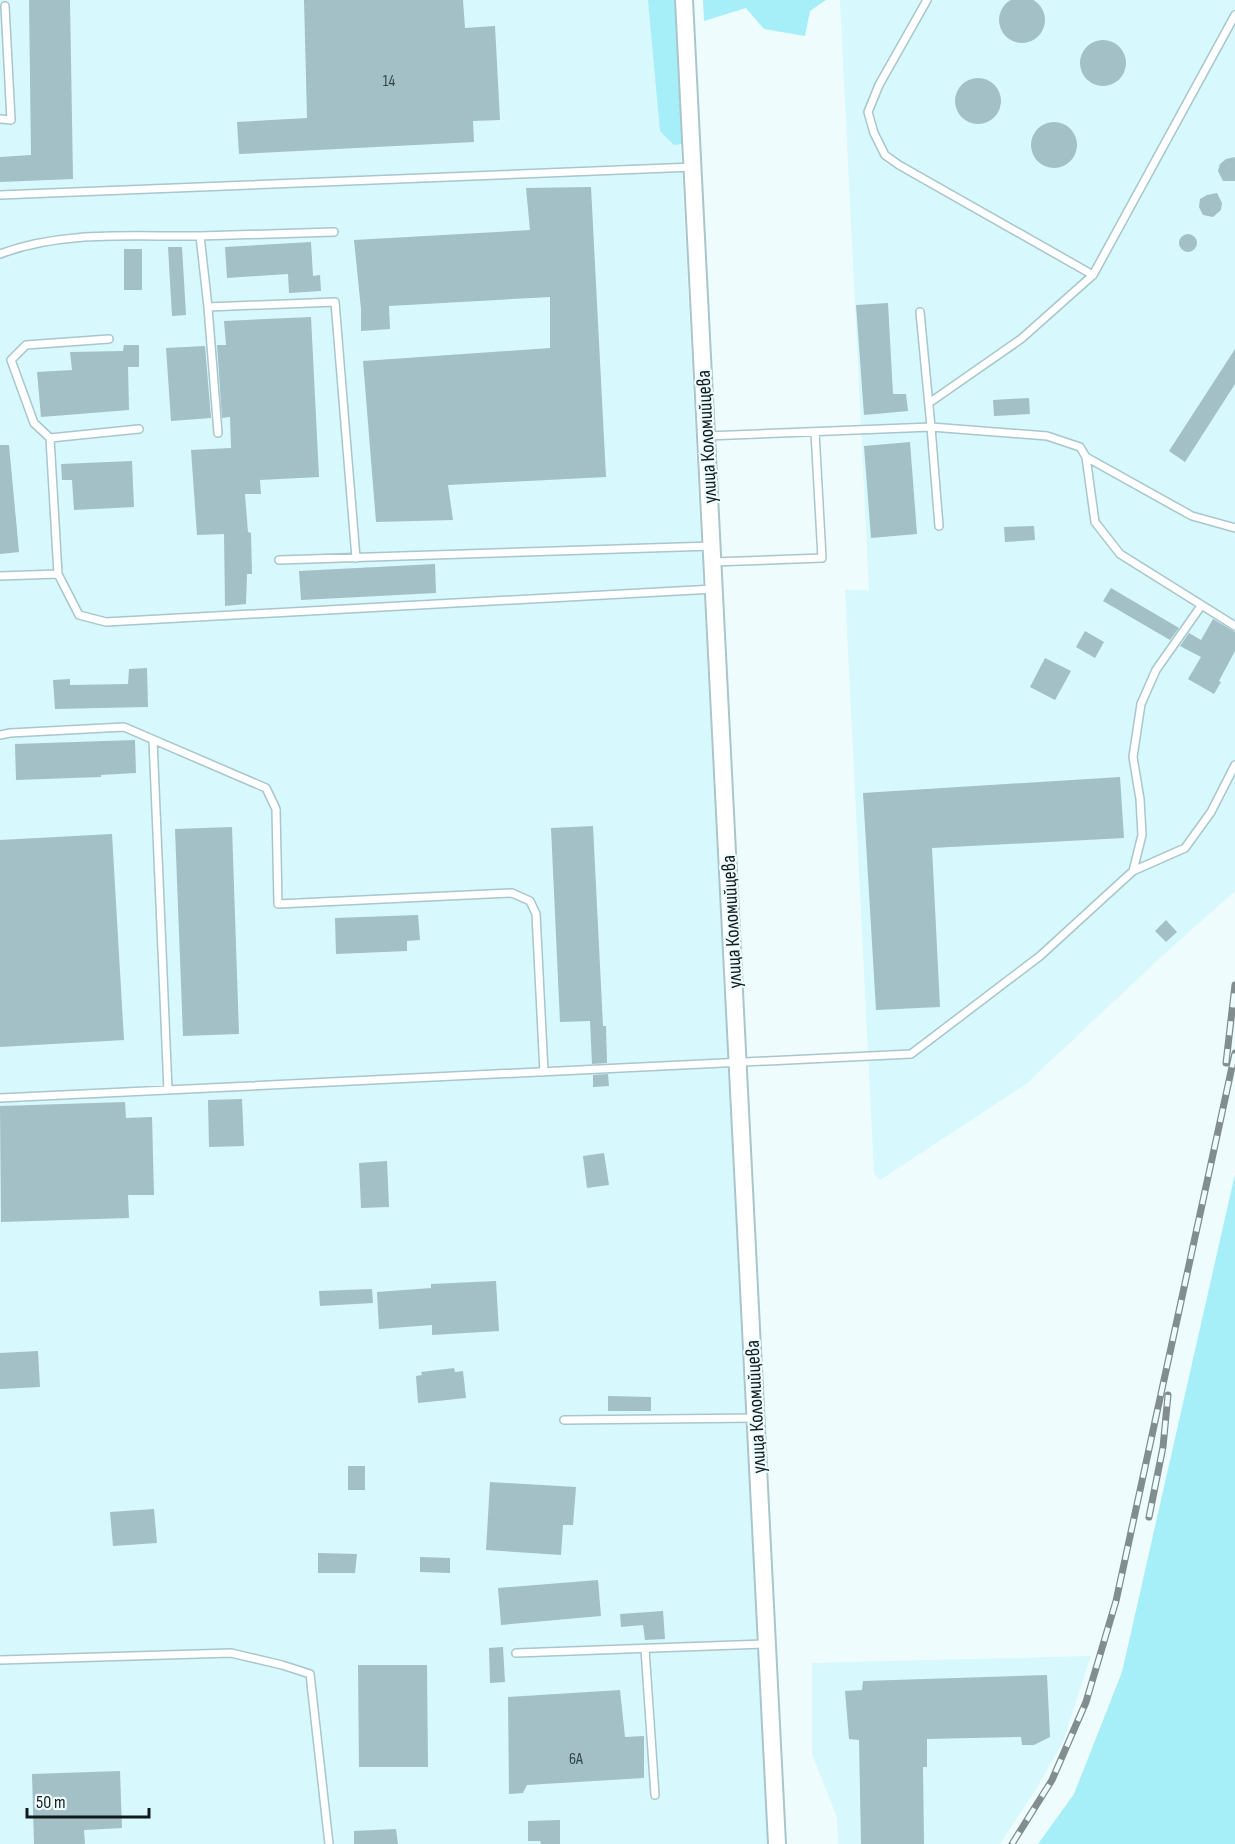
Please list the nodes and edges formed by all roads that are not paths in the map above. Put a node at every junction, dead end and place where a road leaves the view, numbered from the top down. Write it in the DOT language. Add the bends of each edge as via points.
graph roads {
  1 [pos="684,0"];
  2 [pos="927,0"];
  3 [pos="5,6"];
  4 [pos="1235,15"];
  5 [pos="0,119"];
  6 [pos="693,168"];
  7 [pos="0,195"];
  8 [pos="334,232"];
  9 [pos="200,236"];
  10 [pos="0,254"];
  11 [pos="1092,275"];
  12 [pos="208,307"];
  13 [pos="920,312"];
  14 [pos="109,339"];
  15 [pos="929,403"];
  16 [pos="931,427"];
  17 [pos="139,429"];
  18 [pos="815,432"];
  19 [pos="218,433"];
  20 [pos="706,436"];
  21 [pos="50,438"];
  22 [pos="1086,457"];
  23 [pos="939,526"];
  24 [pos="1235,528"];
  25 [pos="712,554"];
  26 [pos="356,558"];
  27 [pos="279,560"];
  28 [pos="58,574"];
  29 [pos="0,576"];
  30 [pos="714,590"];
  31 [pos="1201,606"];
  32 [pos="1235,626"];
  33 [pos="0,735"];
  34 [pos="153,740"];
  35 [pos="1235,765"];
  36 [pos="1133,872"];
  37 [pos="738,1062"];
  38 [pos="544,1072"];
  39 [pos="168,1090"];
  40 [pos="0,1098"];
  41 [pos="756,1418"];
  42 [pos="564,1420"];
  43 [pos="767,1644"];
  44 [pos="645,1649"];
  45 [pos="516,1653"];
  46 [pos="0,1660"];
  47 [pos="656,1795"];
  48 [pos="329,1844"];
  49 [pos="777,1844"];
  1 -- 6 [label="street, улица Коломийцева"];
  2 -- 11 [label="lane" via="868,111 885,155"];
  3 -- 5 [label="lane" via="11,120"];
  4 -- 11 [label="lane"];
  6 -- 7 [label="lane"];
  6 -- 20 [label="street, улица Коломийцева"];
  8 -- 9 [label="lane"];
  9 -- 10 [label="lane" via="73,238 21,246"];
  9 -- 12 [label="lane"];
  11 -- 15 [label="lane" via="1021,339"];
  12 -- 19 [label="lane"];
  12 -- 26 [label="lane" via="335,302"];
  13 -- 15 [label="lane"];
  14 -- 21 [label="lane" via="26,345 11,360 34,423"];
  15 -- 16 [label="lane"];
  16 -- 18 [label="lane"];
  16 -- 22 [label="lane" via="1047,436 1080,447"];
  16 -- 23 [label="lane"];
  17 -- 21 [label="lane"];
  18 -- 20 [label="lane"];
  18 -- 25 [label="lane" via="822,558"];
  20 -- 25 [label="street, улица Коломийцева"];
  21 -- 28 [label="lane"];
  22 -- 24 [label="lane" via="1192,516"];
  22 -- 31 [label="lane" via="1095,522 1120,554"];
  25 -- 26 [label="lane"];
  25 -- 30 [label="street, улица Коломийцева"];
  26 -- 27 [label="lane"];
  28 -- 29 [label="lane"];
  28 -- 30 [label="lane" via="79,615 106,622"];
  30 -- 37 [label="street, улица Коломийцева"];
  31 -- 32 [label="lane"];
  31 -- 36 [label="lane" via="1156,670 1141,705 1133,757 1142,836"];
  33 -- 34 [label="lane" via="124,727"];
  34 -- 38 [label="lane" via="266,788 276,809 278,904 512,893 530,901 536,914"];
  34 -- 39 [label="lane"];
  35 -- 36 [label="lane" via="1211,812 1185,848"];
  36 -- 37 [label="lane" via="1040,956 911,1054"];
  37 -- 38 [label="lane"];
  37 -- 41 [label="street, улица Коломийцева"];
  38 -- 39 [label="lane"];
  39 -- 40 [label="lane"];
  41 -- 42 [label="lane"];
  41 -- 43 [label="street, улица Коломийцева"];
  43 -- 44 [label="lane"];
  43 -- 49 [label="street, улица Коломийцева"];
  44 -- 45 [label="lane"];
  44 -- 47 [label="lane"];
  46 -- 48 [label="lane" via="231,1653 310,1674"];
}
